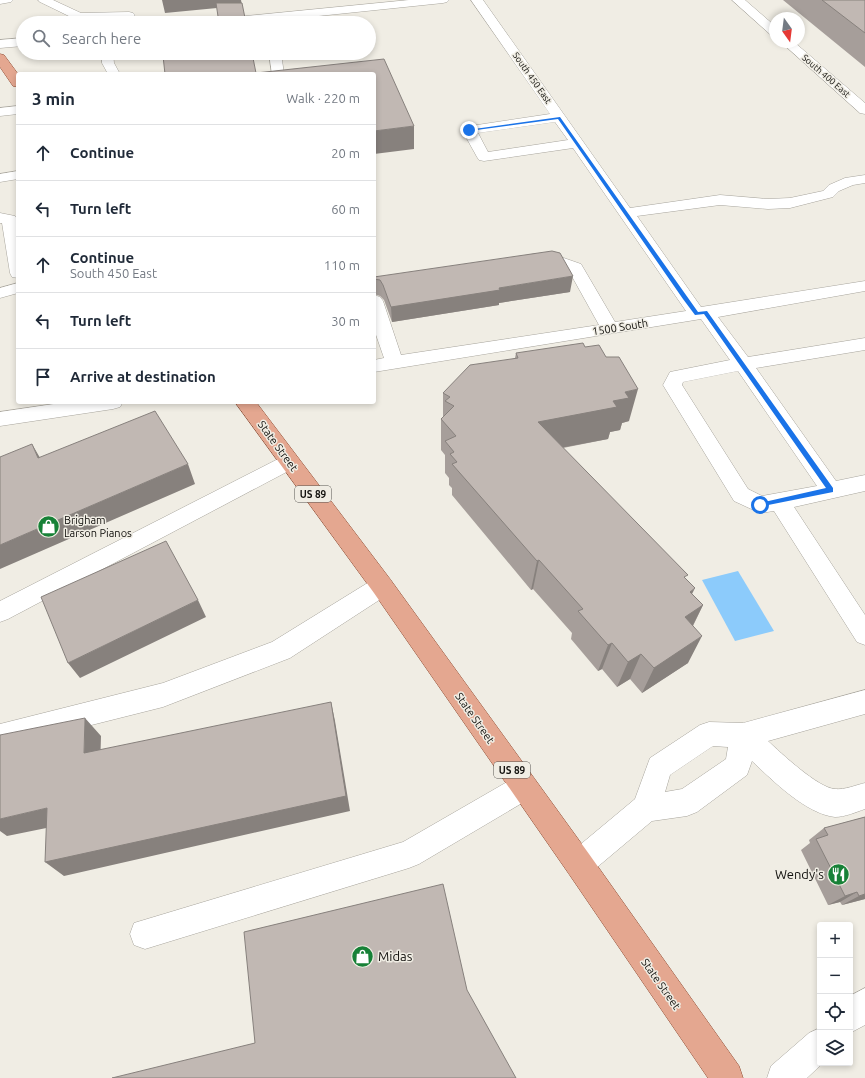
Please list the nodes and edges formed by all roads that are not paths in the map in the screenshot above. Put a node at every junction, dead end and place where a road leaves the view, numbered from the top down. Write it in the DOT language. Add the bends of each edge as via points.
graph roads {
  1 [pos="7,0"];
  2 [pos="44,0"];
  3 [pos="128,0"];
  4 [pos="443,0"];
  5 [pos="477,0"];
  6 [pos="738,0"];
  7 [pos="0,1"];
  8 [pos="381,3"];
  9 [pos="279,4"];
  10 [pos="77,16"];
  11 [pos="129,16"];
  12 [pos="283,16"];
  13 [pos="290,16"];
  14 [pos="769,27"];
  15 [pos="16,43"];
  16 [pos="0,44"];
  17 [pos="794,48"];
  18 [pos="0,58"];
  19 [pos="108,60"];
  20 [pos="275,60"];
  21 [pos="113,72"];
  22 [pos="278,72"];
  23 [pos="16,80"];
  24 [pos="16,110"];
  25 [pos="865,110"];
  26 [pos="0,112"];
  27 [pos="559,118"];
  28 [pos="577,143"];
  29 [pos="16,175"];
  30 [pos="0,178"];
  31 [pos="865,179"];
  32 [pos="626,213"];
  33 [pos="9,218"];
  34 [pos="516,259"];
  35 [pos="16,261"];
  36 [pos="865,286"];
  37 [pos="16,289"];
  38 [pos="0,293"];
  39 [pos="376,307"];
  40 [pos="701,313"];
  41 [pos="610,329"];
  42 [pos="865,344"];
  43 [pos="395,362"];
  44 [pos="743,364"];
  45 [pos="376,366"];
  46 [pos="86,404"];
  47 [pos="246,404"];
  48 [pos="45,407"];
  49 [pos="0,419"];
  50 [pos="289,462"];
  51 [pos="865,482"];
  52 [pos="831,490"];
  53 [pos="779,502"];
  54 [pos="382,586"];
  55 [pos="0,612"];
  56 [pos="865,635"];
  57 [pos="865,702"];
  58 [pos="743,735"];
  59 [pos="0,736"];
  60 [pos="524,787"];
  61 [pos="865,796"];
  62 [pos="646,808"];
  63 [pos="579,864"];
  64 [pos="145,934"];
  65 [pos="865,1004"];
  66 [pos="853,1014"];
  67 [pos="817,1047"];
  68 [pos="727,1078"];
  69 [pos="783,1078"];
  1 -- 7 [label="street"];
  2 -- 10 [label="street"];
  3 -- 11 [label="street"];
  4 -- 8 [label="street"];
  5 -- 27 [label="street, South 450 East"];
  6 -- 14 [label="street"];
  8 -- 13 [label="street"];
  9 -- 12 [label="street"];
  15 -- 16 [label="street"];
  17 -- 25 [label="street, South 400 East"];
  18 -- 23 [label="main road"];
  19 -- 21 [label="street"];
  20 -- 22 [label="street"];
  24 -- 26 [label="street"];
  27 -- 28 [label="street, South 450 East"];
  27 -- 28 [label="street" via="469,130 484,156"];
  28 -- 32 [label="street, South 450 East"];
  29 -- 30 [label="street"];
  31 -- 32 [label="street" via="850,181 834,188 828,194 790,203 720,200"];
  32 -- 40 [label="street, South 450 East"];
  33 -- 35 [label="street"];
  34 -- 41 [label="street" via="544,258 575,268"];
  36 -- 40 [label="street, 1500 South"];
  37 -- 38 [label="street"];
  39 -- 43 [label="street"];
  40 -- 41 [label="street, 1500 South"];
  40 -- 44 [label="street, South 450 East"];
  41 -- 43 [label="street, 1500 South"];
  42 -- 44 [label="street"];
  43 -- 45 [label="street, 1500 South"];
  44 -- 52 [label="street, South 450 East"];
  44 -- 53 [label="street" via="677,377 672,385 741,495 760,505"];
  46 -- 48 [label="street"];
  47 -- 50 [label="main road, State Street / US 89"];
  48 -- 49 [label="street"];
  50 -- 54 [label="main road, State Street / US 89"];
  50 -- 55 [label="street"];
  51 -- 52 [label="street"];
  52 -- 53 [label="street"];
  53 -- 56 [label="street"];
  54 -- 59 [label="street" via="281,650 163,695"];
  54 -- 60 [label="main road, State Street / US 89"];
  57 -- 58 [label="street"];
  58 -- 61 [label="street" via="814,794 834,803"];
  58 -- 62 [label="street" via="738,766 687,802"];
  58 -- 62 [label="street" via="709,734 658,767"];
  60 -- 63 [label="main road, State Street / US 89"];
  60 -- 64 [label="street" via="409,854"];
  62 -- 63 [label="street"];
  63 -- 68 [label="main road, State Street / US 89"];
  65 -- 66 [label="street"];
  67 -- 69 [label="street"];
}
